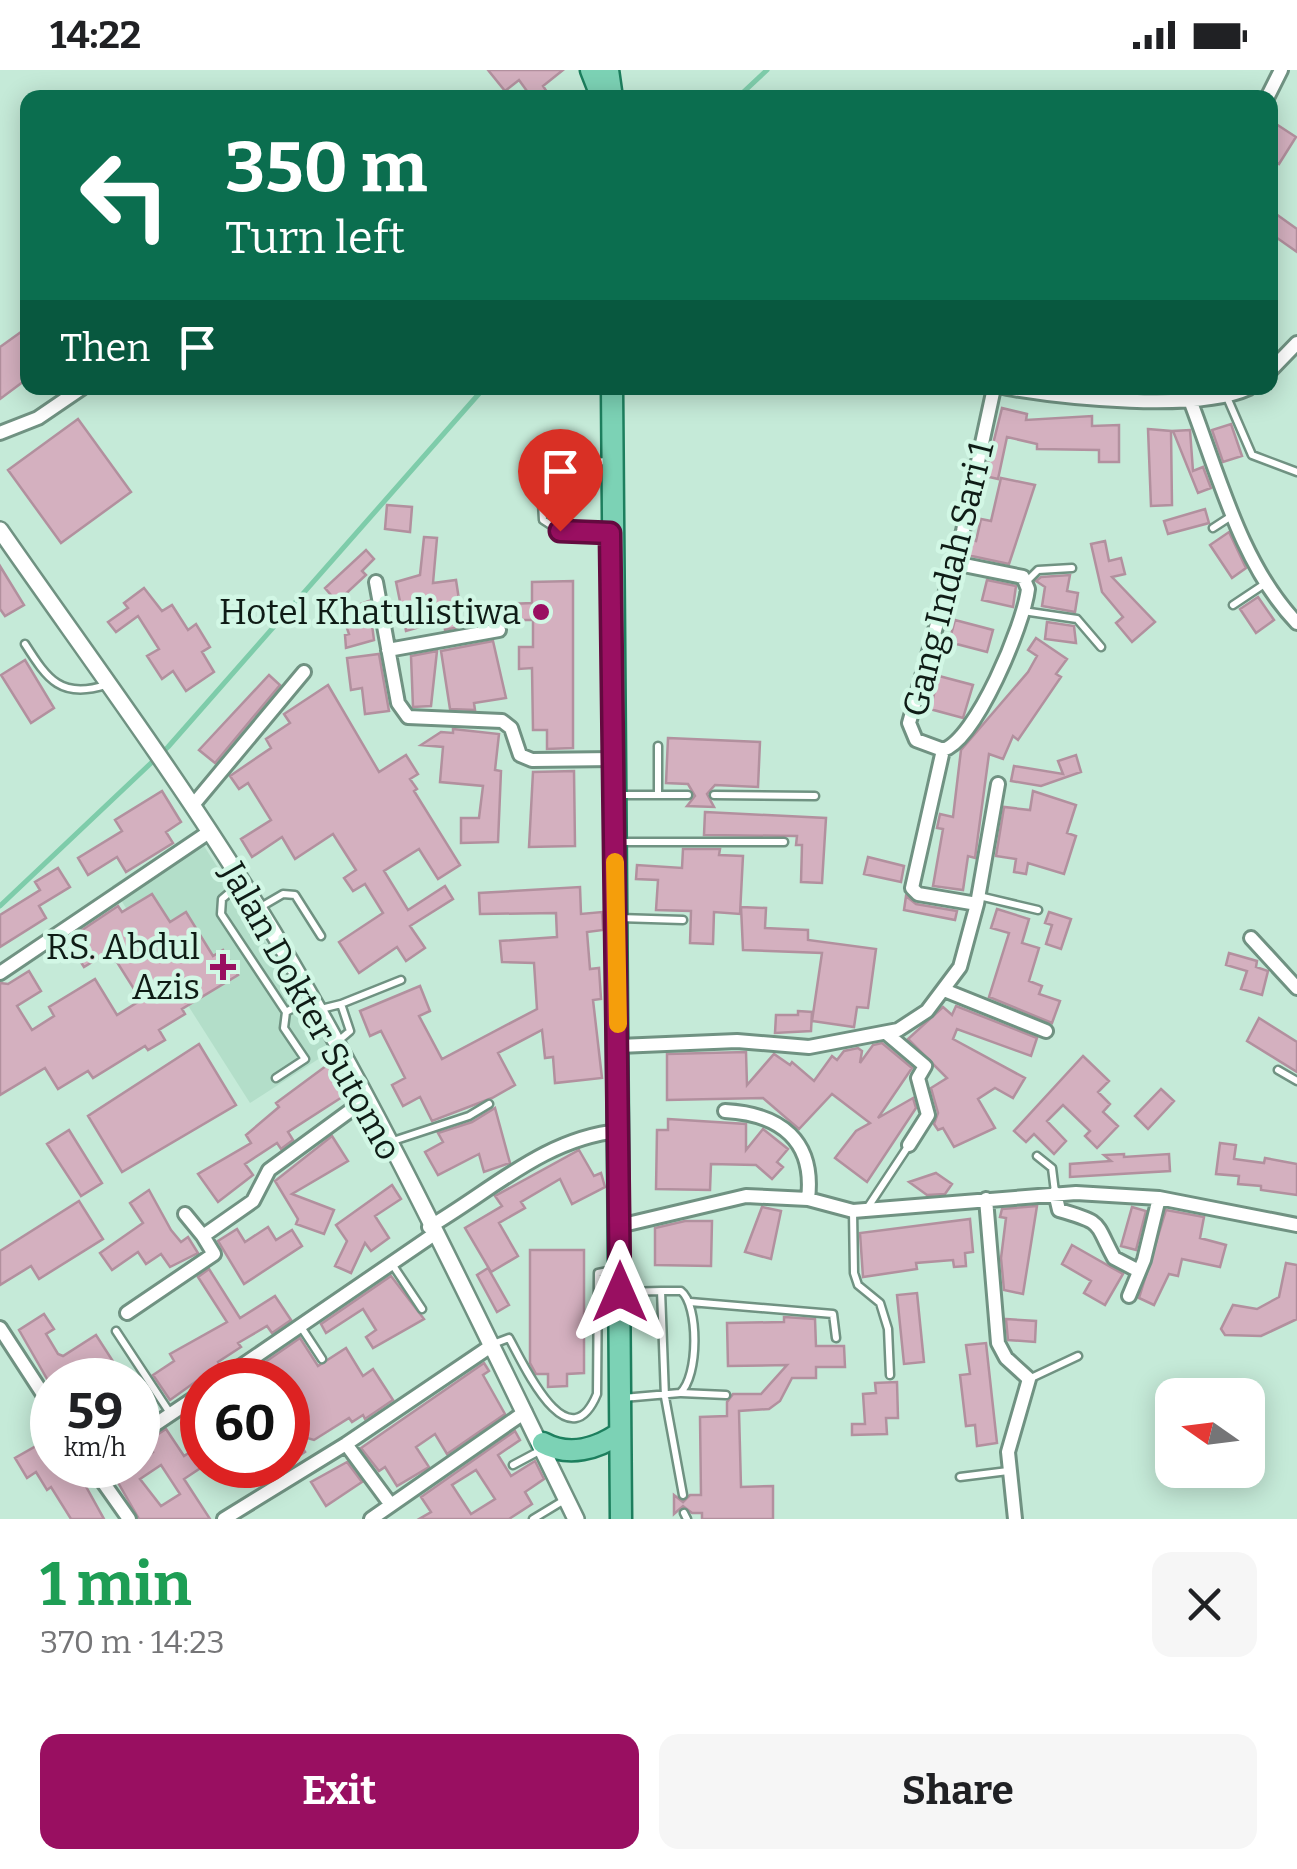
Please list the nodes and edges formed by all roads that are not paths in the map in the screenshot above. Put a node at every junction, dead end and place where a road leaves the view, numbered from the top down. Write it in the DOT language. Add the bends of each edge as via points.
graph roads {
  1 [pos="1297,342"];
  2 [pos="1278,362"];
  3 [pos="72,395"];
  4 [pos="612,395"];
  5 [pos="992,395"];
  6 [pos="1118,395"];
  7 [pos="1226,395"];
  8 [pos="1190,400"];
  9 [pos="0,433"];
  10 [pos="611,461"];
  11 [pos="574,463"];
  12 [pos="551,466"];
  13 [pos="1297,472"];
  14 [pos="1234,515"];
  15 [pos="1213,528"];
  16 [pos="0,530"];
  17 [pos="610,533"];
  18 [pos="954,562"];
  19 [pos="1072,568"];
  20 [pos="1028,580"];
  21 [pos="376,582"];
  22 [pos="1268,582"];
  23 [pos="1233,605"];
  24 [pos="1023,611"];
  25 [pos="1297,623"];
  26 [pos="499,630"];
  27 [pos="25,644"];
  28 [pos="1101,647"];
  29 [pos="388,650"];
  30 [pos="304,672"];
  31 [pos="107,684"];
  32 [pos="658,746"];
  33 [pos="943,750"];
  34 [pos="613,759"];
  35 [pos="998,784"];
  36 [pos="614,794"];
  37 [pos="658,795"];
  38 [pos="688,795"];
  39 [pos="714,795"];
  40 [pos="815,796"];
  41 [pos="193,805"];
  42 [pos="208,832"];
  43 [pos="614,842"];
  44 [pos="784,842"];
  45 [pos="242,882"];
  46 [pos="978,900"];
  47 [pos="258,908"];
  48 [pos="1038,910"];
  49 [pos="616,918"];
  50 [pos="683,920"];
  51 [pos="322,936"];
  52 [pos="1251,938"];
  53 [pos="0,973"];
  54 [pos="402,980"];
  55 [pos="1297,988"];
  56 [pos="944,990"];
  57 [pos="314,1004"];
  58 [pos="342,1004"];
  59 [pos="286,1012"];
  60 [pos="1046,1031"];
  61 [pos="886,1033"];
  62 [pos="336,1043"];
  63 [pos="619,1046"];
  64 [pos="1278,1070"];
  65 [pos="276,1078"];
  66 [pos="1297,1081"];
  67 [pos="366,1098"];
  68 [pos="488,1104"];
  69 [pos="725,1110"];
  70 [pos="619,1131"];
  71 [pos="388,1143"];
  72 [pos="908,1145"];
  73 [pos="1037,1156"];
  74 [pos="1055,1193"];
  75 [pos="1158,1198"];
  76 [pos="986,1199"];
  77 [pos="808,1200"];
  78 [pos="859,1211"];
  79 [pos="185,1214"];
  80 [pos="1297,1225"];
  81 [pos="619,1226"];
  82 [pos="431,1231"];
  83 [pos="203,1236"];
  84 [pos="392,1264"];
  85 [pos="619,1270"];
  86 [pos="1140,1271"];
  87 [pos="661,1291"];
  88 [pos="620,1292"];
  89 [pos="1129,1296"];
  90 [pos="690,1302"];
  91 [pos="422,1309"];
  92 [pos="128,1313"];
  93 [pos="300,1324"];
  94 [pos="0,1328"];
  95 [pos="116,1331"];
  96 [pos="836,1338"];
  97 [pos="490,1346"];
  98 [pos="1078,1356"];
  99 [pos="252,1358"];
  100 [pos="322,1360"];
  101 [pos="30,1374"];
  102 [pos="890,1375"];
  103 [pos="1029,1379"];
  104 [pos="680,1393"];
  105 [pos="726,1395"];
  106 [pos="665,1397"];
  107 [pos="620,1398"];
  108 [pos="180,1408"];
  109 [pos="526,1412"];
  110 [pos="171,1414"];
  111 [pos="160,1421"];
  112 [pos="620,1433"];
  113 [pos="346,1444"];
  114 [pos="544,1446"];
  115 [pos="310,1461"];
  116 [pos="513,1464"];
  117 [pos="1008,1471"];
  118 [pos="960,1477"];
  119 [pos="107,1488"];
  120 [pos="265,1488"];
  121 [pos="683,1495"];
  122 [pos="566,1498"];
  123 [pos="391,1505"];
  124 [pos="573,1518"];
  125 [pos="129,1519"];
  126 [pos="224,1519"];
  127 [pos="371,1519"];
  128 [pos="533,1519"];
  129 [pos="621,1519"];
  130 [pos="1015,1519"];
  1 -- 2 [label="street"];
  3 -- 9 [label="street"];
  4 -- 10 [label="main road"];
  5 -- 18 [label="street, Gang Indah Sari 1"];
  6 -- 8 [label="street"];
  7 -- 8 [label="street"];
  7 -- 13 [label="lane" via="1252,454"];
  8 -- 14 [label="street"];
  10 -- 11 [label="lane"];
  10 -- 17 [label="main road"];
  12 -- 17 [label="lane" via="540,498 550,528"];
  14 -- 15 [label="lane"];
  14 -- 22 [label="street"];
  16 -- 31 [label="street, Jalan Dokter Sutomo"];
  17 -- 34 [label="main road"];
  18 -- 20 [label="street"];
  18 -- 33 [label="street, Gang Indah Sari 1" via="909,723 916,740"];
  19 -- 20 [label="lane" via="1038,570"];
  20 -- 24 [label="street"];
  21 -- 29 [label="street"];
  22 -- 23 [label="lane"];
  22 -- 25 [label="street"];
  24 -- 28 [label="lane" via="1077,619"];
  24 -- 33 [label="street" via="969,727"];
  26 -- 29 [label="street"];
  27 -- 31 [label="lane" via="61,689"];
  29 -- 34 [label="street" via="398,703 408,717 502,721 526,759"];
  30 -- 41 [label="street"];
  31 -- 41 [label="street, Jalan Dokter Sutomo"];
  32 -- 37 [label="lane"];
  33 -- 46 [label="street" via="912,888"];
  34 -- 36 [label="main road"];
  35 -- 46 [label="street"];
  36 -- 37 [label="lane"];
  36 -- 43 [label="main road"];
  37 -- 38 [label="lane"];
  39 -- 40 [label="lane"];
  41 -- 42 [label="street, Jalan Dokter Sutomo"];
  42 -- 45 [label="street, Jalan Dokter Sutomo"];
  42 -- 53 [label="street"];
  43 -- 44 [label="lane"];
  43 -- 49 [label="main road"];
  45 -- 47 [label="street, Jalan Dokter Sutomo"];
  45 -- 59 [label="lane" via="222,899 221,914"];
  46 -- 48 [label="lane"];
  46 -- 56 [label="street" via="967,952"];
  47 -- 51 [label="lane" via="294,895"];
  47 -- 57 [label="street, Jalan Dokter Sutomo"];
  49 -- 50 [label="lane"];
  49 -- 63 [label="main road"];
  52 -- 55 [label="street"];
  54 -- 58 [label="lane"];
  56 -- 60 [label="street"];
  56 -- 61 [label="street" via="914,1024"];
  57 -- 58 [label="lane"];
  57 -- 59 [label="lane"];
  57 -- 62 [label="street, Jalan Dokter Sutomo"];
  58 -- 62 [label="lane" via="350,1031"];
  59 -- 65 [label="lane" via="284,1028 305,1060"];
  61 -- 63 [label="street" via="809,1047 737,1041"];
  61 -- 72 [label="street" via="925,1066 918,1078 928,1115"];
  62 -- 67 [label="street, Jalan Dokter Sutomo"];
  63 -- 70 [label="main road"];
  64 -- 66 [label="lane"];
  67 -- 71 [label="street, Jalan Dokter Sutomo"];
  67 -- 83 [label="street" via="269,1170 253,1201"];
  68 -- 71 [label="lane"];
  69 -- 77 [label="street" via="763,1116 797,1140 808,1158"];
  70 -- 81 [label="main road"];
  70 -- 82 [label="street" via="589,1134 516,1168"];
  71 -- 82 [label="street, Jalan Dokter Sutomo"];
  72 -- 78 [label="lane"];
  73 -- 74 [label="lane" via="1052,1168"];
  74 -- 75 [label="street"];
  74 -- 76 [label="street"];
  74 -- 86 [label="street" via="1059,1210 1091,1220 1106,1234 1114,1258"];
  75 -- 80 [label="street"];
  75 -- 86 [label="street"];
  76 -- 78 [label="street"];
  76 -- 103 [label="street" via="998,1343"];
  77 -- 78 [label="street"];
  77 -- 81 [label="street" via="746,1196"];
  78 -- 102 [label="lane" via="854,1273 880,1304"];
  79 -- 83 [label="street"];
  81 -- 85 [label="main road"];
  82 -- 84 [label="street"];
  82 -- 97 [label="street, Jalan Dokter Sutomo"];
  83 -- 92 [label="street" via="214,1254"];
  84 -- 91 [label="lane"];
  84 -- 93 [label="street"];
  85 -- 88 [label="main road"];
  85 -- 97 [label="lane" via="598,1274 598,1394 587,1410 560,1416 508,1338"];
  86 -- 89 [label="street"];
  87 -- 88 [label="lane"];
  87 -- 90 [label="lane" via="681,1290"];
  87 -- 106 [label="lane"];
  88 -- 107 [label="main road"];
  90 -- 96 [label="lane" via="833,1314"];
  90 -- 104 [label="lane" via="692,1377"];
  93 -- 99 [label="street"];
  93 -- 100 [label="lane"];
  94 -- 101 [label="street"];
  95 -- 110 [label="lane"];
  97 -- 109 [label="street, Jalan Dokter Sutomo"];
  97 -- 113 [label="street"];
  98 -- 103 [label="lane"];
  103 -- 117 [label="street"];
  104 -- 105 [label="lane"];
  104 -- 106 [label="lane"];
  106 -- 107 [label="lane"];
  106 -- 121 [label="lane"];
  107 -- 112 [label="main road"];
  108 -- 110 [label="street"];
  109 -- 114 [label="street, Jalan Dokter Sutomo"];
  109 -- 123 [label="street"];
  110 -- 111 [label="street"];
  112 -- 114 [label="main road" via="590,1448"];
  112 -- 129 [label="main road"];
  113 -- 115 [label="street"];
  113 -- 123 [label="street"];
  114 -- 116 [label="lane"];
  114 -- 122 [label="street, Jalan Dokter Sutomo"];
  117 -- 118 [label="lane"];
  117 -- 130 [label="street"];
  119 -- 125 [label="street"];
  120 -- 126 [label="street"];
  122 -- 124 [label="street, Jalan Dokter Sutomo"];
  122 -- 128 [label="lane"];
  123 -- 127 [label="street"];
}
